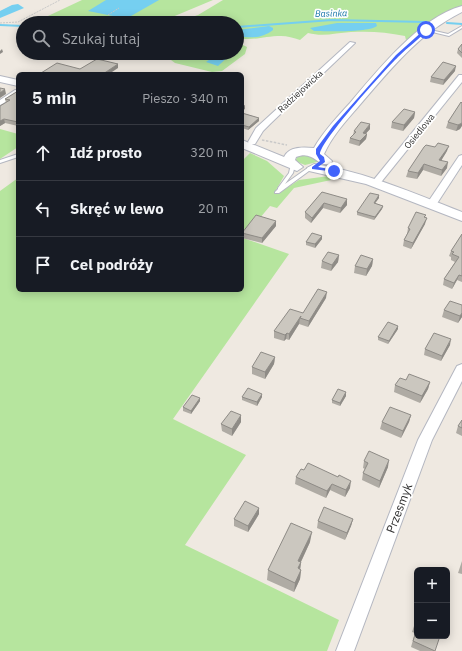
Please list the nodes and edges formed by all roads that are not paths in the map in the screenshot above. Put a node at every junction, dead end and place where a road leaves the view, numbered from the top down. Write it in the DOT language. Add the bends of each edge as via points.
graph roads {
  1 [pos="462,9"];
  2 [pos="462,27"];
  3 [pos="426,30"];
  4 [pos="352,43"];
  5 [pos="462,77"];
  6 [pos="0,79"];
  7 [pos="16,83"];
  8 [pos="16,93"];
  9 [pos="0,103"];
  10 [pos="335,127"];
  11 [pos="322,136"];
  12 [pos="248,141"];
  13 [pos="294,155"];
  14 [pos="16,156"];
  15 [pos="462,158"];
  16 [pos="0,162"];
  17 [pos="316,162"];
  18 [pos="371,183"];
  19 [pos="431,206"];
  20 [pos="462,217"];
  21 [pos="462,369"];
  22 [pos="345,651"];
  1 -- 3 [label="main road"];
  2 -- 3 [label="lane" via="448,35"];
  3 -- 10 [label="main road" via="398,55"];
  4 -- 12 [label="street, Radziejowicka"];
  5 -- 18 [label="street, Osiedlowa"];
  6 -- 7 [label="main road"];
  8 -- 9 [label="street"];
  10 -- 11 [label="main road"];
  10 -- 17 [label="main road" via="318,149"];
  11 -- 12 [label="main road" via="291,148"];
  11 -- 13 [label="main road"];
  12 -- 13 [label="main road"];
  13 -- 17 [label="main road" via="299,168"];
  13 -- 17 [label="lane" via="291,173 278,192"];
  14 -- 16 [label="lane"];
  15 -- 19 [label="street"];
  17 -- 18 [label="main road" via="329,170"];
  18 -- 19 [label="main road"];
  19 -- 20 [label="main road"];
  21 -- 22 [label="street, Przesmyk" via="425,440"];
}
